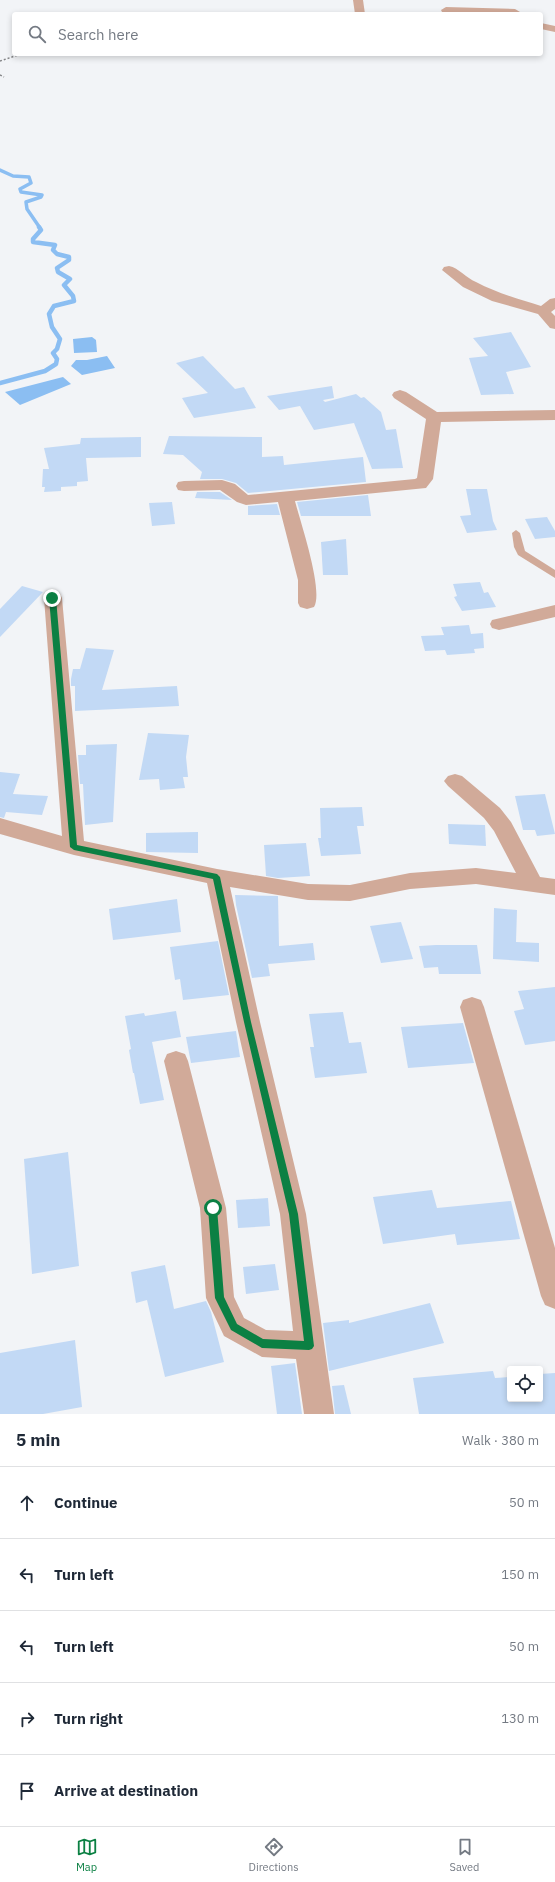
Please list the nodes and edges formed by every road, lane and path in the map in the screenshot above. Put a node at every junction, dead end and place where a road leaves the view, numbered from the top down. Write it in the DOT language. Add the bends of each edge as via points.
graph roads {
  1 [pos="358,0"];
  2 [pos="509,0"];
  3 [pos="441,10"];
  4 [pos="360,12"];
  5 [pos="491,12"];
  6 [pos="515,12"];
  7 [pos="543,26"];
  8 [pos="555,29"];
  9 [pos="15,56"];
  10 [pos="0,61"];
  11 [pos="0,75"];
  12 [pos="4,77"];
  13 [pos="449,270"];
  14 [pos="555,302"];
  15 [pos="543,311"];
  16 [pos="555,324"];
  17 [pos="400,395"];
  18 [pos="555,415"];
  19 [pos="434,417"];
  20 [pos="184,486"];
  21 [pos="285,497"];
  22 [pos="516,533"];
  23 [pos="555,574"];
  24 [pos="52,598"];
  25 [pos="307,604"];
  26 [pos="555,611"];
  27 [pos="500,624"];
  28 [pos="455,781"];
  29 [pos="0,826"];
  30 [pos="74,847"];
  31 [pos="217,877"];
  32 [pos="532,883"];
  33 [pos="555,887"];
  34 [pos="472,1007"];
  35 [pos="176,1061"];
  36 [pos="555,1296"];
  37 [pos="309,1346"];
  38 [pos="320,1414"];
  1 -- 4 [label="street"];
  2 -- 6 [label="street"];
  3 -- 5 [label="street"];
  7 -- 8 [label="street"];
  9 -- 10 [label="path"];
  11 -- 12 [label="path"];
  13 -- 15 [label="street" via="468,284 497,298"];
  14 -- 15 [label="street"];
  15 -- 16 [label="street"];
  17 -- 19 [label="street"];
  18 -- 19 [label="street"];
  19 -- 21 [label="street" via="425,479 420,484"];
  20 -- 21 [label="street" via="225,485 239,498 246,500"];
  21 -- 25 [label="street" via="307,580"];
  22 -- 23 [label="lane" via="519,550 527,558"];
  24 -- 30 [label="street"];
  26 -- 27 [label="street"];
  28 -- 32 [label="street" via="500,822"];
  29 -- 30 [label="street"];
  30 -- 31 [label="street"];
  31 -- 32 [label="street" via="308,892 350,893 410,881 476,876"];
  31 -- 37 [label="street" via="248,1022 294,1214"];
  32 -- 33 [label="street"];
  34 -- 36 [label="street"];
  35 -- 37 [label="street" via="213,1208 220,1298 234,1327 262,1343"];
  37 -- 38 [label="street"];
}
